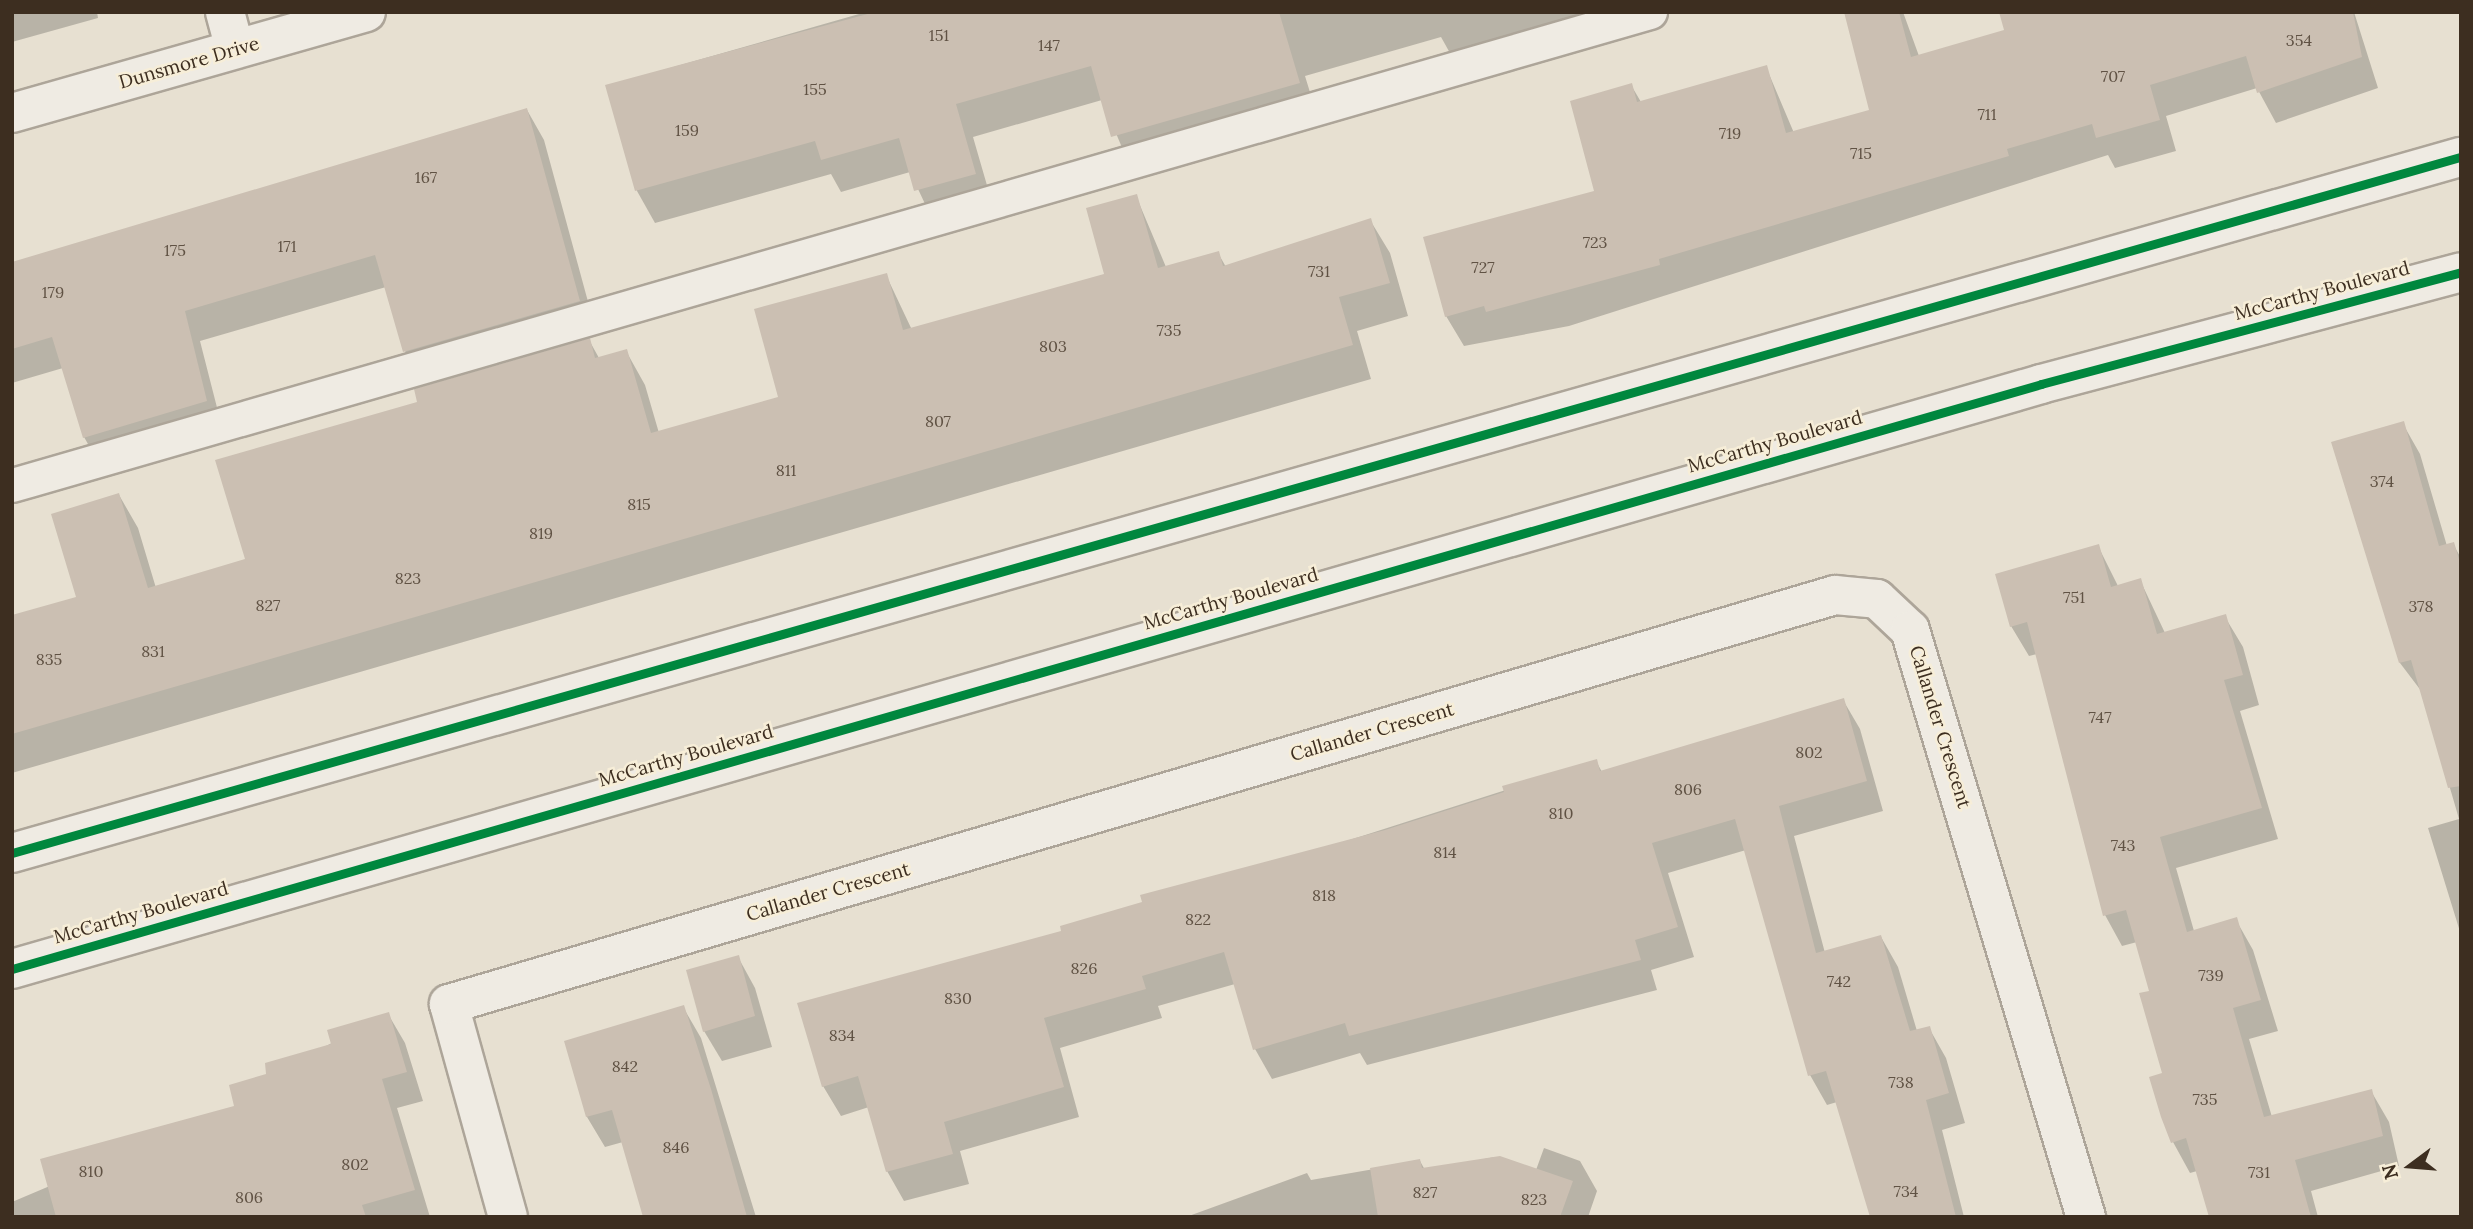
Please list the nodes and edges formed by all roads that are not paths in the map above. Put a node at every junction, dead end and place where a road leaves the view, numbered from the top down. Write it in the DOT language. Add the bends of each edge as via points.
graph roads {
  1 [pos="225,12"];
  2 [pos="366,12"];
  3 [pos="1650,12"];
  4 [pos="235,49"];
  5 [pos="12,113"];
  6 [pos="2461,157"];
  7 [pos="2461,272"];
  8 [pos="12,485"];
  9 [pos="12,853"];
  10 [pos="12,969"];
  11 [pos="508,1217"];
  12 [pos="2086,1217"];
  1 -- 4 [label="main road"];
  2 -- 4 [label="main road, Dunsmore Drive"];
  3 -- 8 [label="lane"];
  4 -- 5 [label="main road, Dunsmore Drive"];
  6 -- 9 [label="main road"];
  7 -- 10 [label="main road, McCarthy Boulevard" via="2041,384"];
  11 -- 12 [label="main road, Callander Crescent" via="449,1004 1835,595 1877,599 1910,630"];
}
